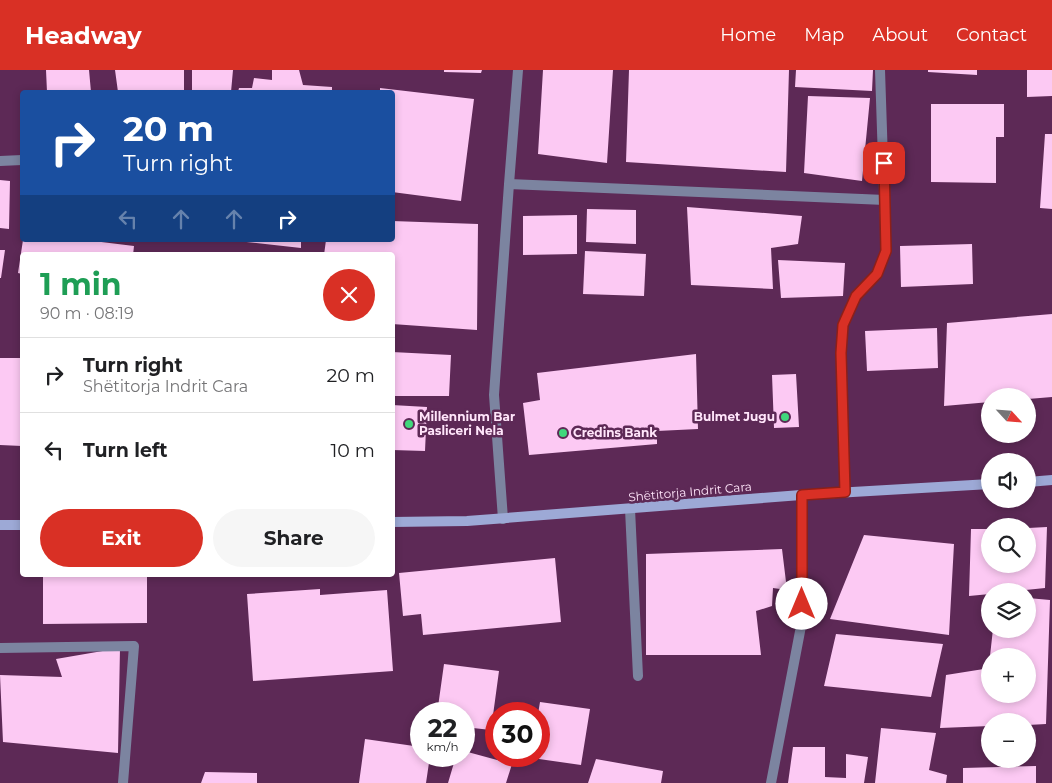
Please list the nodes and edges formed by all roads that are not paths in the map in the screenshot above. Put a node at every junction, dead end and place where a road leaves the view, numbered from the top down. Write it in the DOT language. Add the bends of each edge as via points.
graph roads {
  1 [pos="518,70"];
  2 [pos="880,70"];
  3 [pos="0,160"];
  4 [pos="20,160"];
  5 [pos="509,184"];
  6 [pos="885,200"];
  7 [pos="1052,480"];
  8 [pos="1036,481"];
  9 [pos="981,484"];
  10 [pos="845,492"];
  11 [pos="802,495"];
  12 [pos="630,509"];
  13 [pos="503,519"];
  14 [pos="395,522"];
  15 [pos="0,525"];
  16 [pos="20,525"];
  17 [pos="0,648"];
  18 [pos="638,676"];
  19 [pos="123,783"];
  20 [pos="771,783"];
  1 -- 5 [label="street"];
  2 -- 6 [label="street"];
  3 -- 4 [label="street"];
  5 -- 6 [label="street"];
  5 -- 13 [label="street" via="494,395"];
  6 -- 10 [label="street" via="886,251 877,274 856,296 843,325"];
  7 -- 8 [label="main road"];
  9 -- 10 [label="main road, Shëtitorja Indrit Cara"];
  10 -- 11 [label="main road, Shëtitorja Indrit Cara"];
  11 -- 12 [label="main road, Shëtitorja Indrit Cara"];
  11 -- 20 [label="street" via="802,621"];
  12 -- 13 [label="main road, Shëtitorja Indrit Cara"];
  12 -- 18 [label="street"];
  13 -- 14 [label="main road, Shëtitorja Indrit Cara"];
  15 -- 16 [label="main road"];
  17 -- 19 [label="street" via="134,646"];
}
